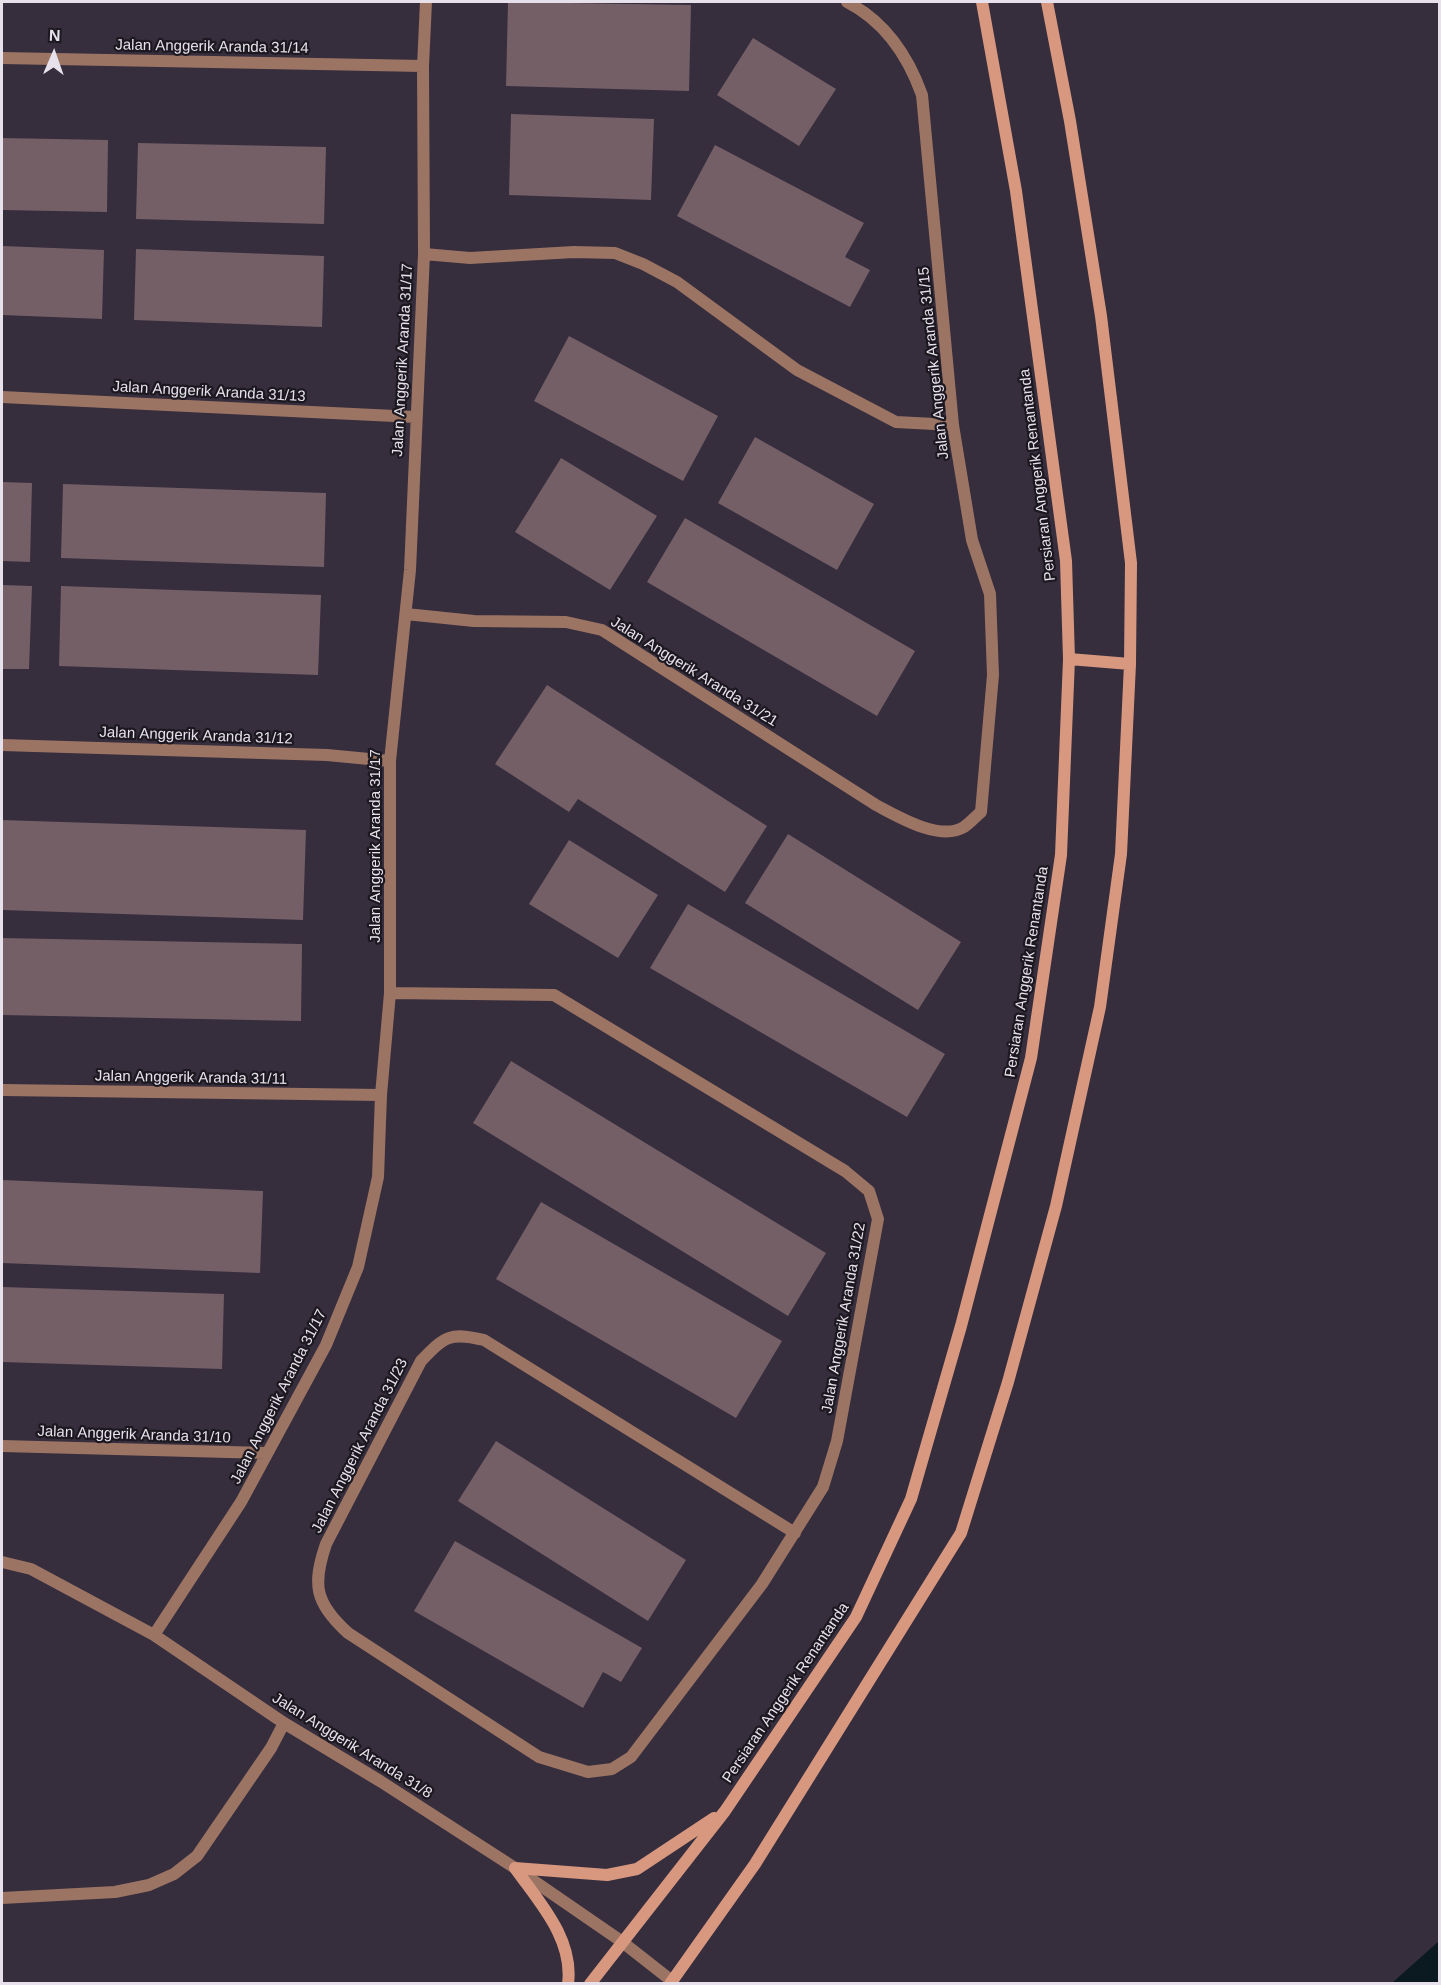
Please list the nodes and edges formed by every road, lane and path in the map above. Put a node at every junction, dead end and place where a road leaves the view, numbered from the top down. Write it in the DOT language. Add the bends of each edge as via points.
graph roads {
  1 [pos="426,2"];
  2 [pos="847,2"];
  3 [pos="982,2"];
  4 [pos="1047,2"];
  5 [pos="2,58"];
  6 [pos="423,66"];
  7 [pos="424,254"];
  8 [pos="2,397"];
  9 [pos="415,417"];
  10 [pos="953,425"];
  11 [pos="405,614"];
  12 [pos="1069,659"];
  13 [pos="1130,664"];
  14 [pos="2,745"];
  15 [pos="390,761"];
  16 [pos="944,831"];
  17 [pos="390,993"];
  18 [pos="2,1090"];
  19 [pos="381,1095"];
  20 [pos="2,1446"];
  21 [pos="266,1453"];
  22 [pos="795,1533"];
  23 [pos="2,1562"];
  24 [pos="154,1635"];
  25 [pos="284,1723"];
  26 [pos="612,1769"];
  27 [pos="725,1811"];
  28 [pos="515,1868"];
  29 [pos="2,1898"];
  30 [pos="621,1941"];
  31 [pos="671,1982"];
  32 [pos="568,1983"];
  33 [pos="590,1983"];
  1 -- 6 [label="street, Jalan Anggerik Aranda 31/17"];
  2 -- 10 [label="street, Jalan Anggerik Aranda 31/15" via="899,48 922,95"];
  3 -- 12 [label="main road, Persiaran Anggerik Renantanda" via="1016,191 1061,526"];
  4 -- 13 [label="main road" via="1104,340 1131,563"];
  5 -- 6 [label="street, Jalan Anggerik Aranda 31/14"];
  6 -- 7 [label="street, Jalan Anggerik Aranda 31/17"];
  7 -- 9 [label="street, Jalan Anggerik Aranda 31/17"];
  7 -- 10 [label="street" via="470,258 615,253 677,282 797,370 896,422"];
  8 -- 9 [label="street, Jalan Anggerik Aranda 31/13"];
  9 -- 11 [label="street, Jalan Anggerik Aranda 31/17"];
  10 -- 16 [label="street, Jalan Anggerik Aranda 31/15" via="972,540 990,594 993,675 981,812 962,828"];
  11 -- 15 [label="street, Jalan Anggerik Aranda 31/17"];
  11 -- 16 [label="street, Jalan Anggerik Aranda 31/21" via="474,621 566,622 602,630 876,806 919,826"];
  12 -- 13 [label="main road"];
  12 -- 27 [label="main road, Persiaran Anggerik Renantanda" via="1061,855 1031,1058 911,1499 856,1617"];
  13 -- 31 [label="main road" via="1121,854 1100,1007 1056,1206 1008,1382 961,1533 755,1864"];
  14 -- 15 [label="street, Jalan Anggerik Aranda 31/12" via="327,755"];
  15 -- 17 [label="street, Jalan Anggerik Aranda 31/17"];
  17 -- 19 [label="street, Jalan Anggerik Aranda 31/17"];
  17 -- 22 [label="street, Jalan Anggerik Aranda 31/22" via="555,995 845,1171 868,1191 878,1219 837,1441 823,1487"];
  18 -- 19 [label="street, Jalan Anggerik Aranda 31/11"];
  19 -- 21 [label="street, Jalan Anggerik Aranda 31/17" via="378,1176 358,1267 326,1345"];
  20 -- 21 [label="street, Jalan Anggerik Aranda 31/10"];
  21 -- 24 [label="street, Jalan Anggerik Aranda 31/17" via="241,1502"];
  22 -- 26 [label="street, Jalan Anggerik Aranda 31/22" via="762,1584 642,1744"];
  22 -- 26 [label="street, Jalan Anggerik Aranda 31/23" via="484,1340 459,1334 441,1340 421,1360 326,1544 316,1573 329,1616 348,1633 539,1757 588,1772"];
  23 -- 24 [label="street, Jalan Anggerik Aranda 31/8" via="31,1569"];
  24 -- 25 [label="street, Jalan Anggerik Aranda 31/8"];
  25 -- 28 [label="street, Jalan Anggerik Aranda 31/8"];
  25 -- 29 [label="street" via="272,1748 197,1856 174,1874 149,1885 115,1892"];
  27 -- 28 [label="main road" via="637,1869 607,1875"];
  27 -- 30 [label="main road, Persiaran Anggerik Renantanda"];
  28 -- 30 [label="street, Jalan Anggerik Aranda 31/8"];
  28 -- 32 [label="main road" via="564,1943"];
  30 -- 31 [label="street, Jalan Anggerik Aranda 31/8"];
  30 -- 33 [label="main road, Persiaran Anggerik Renantanda"];
}
